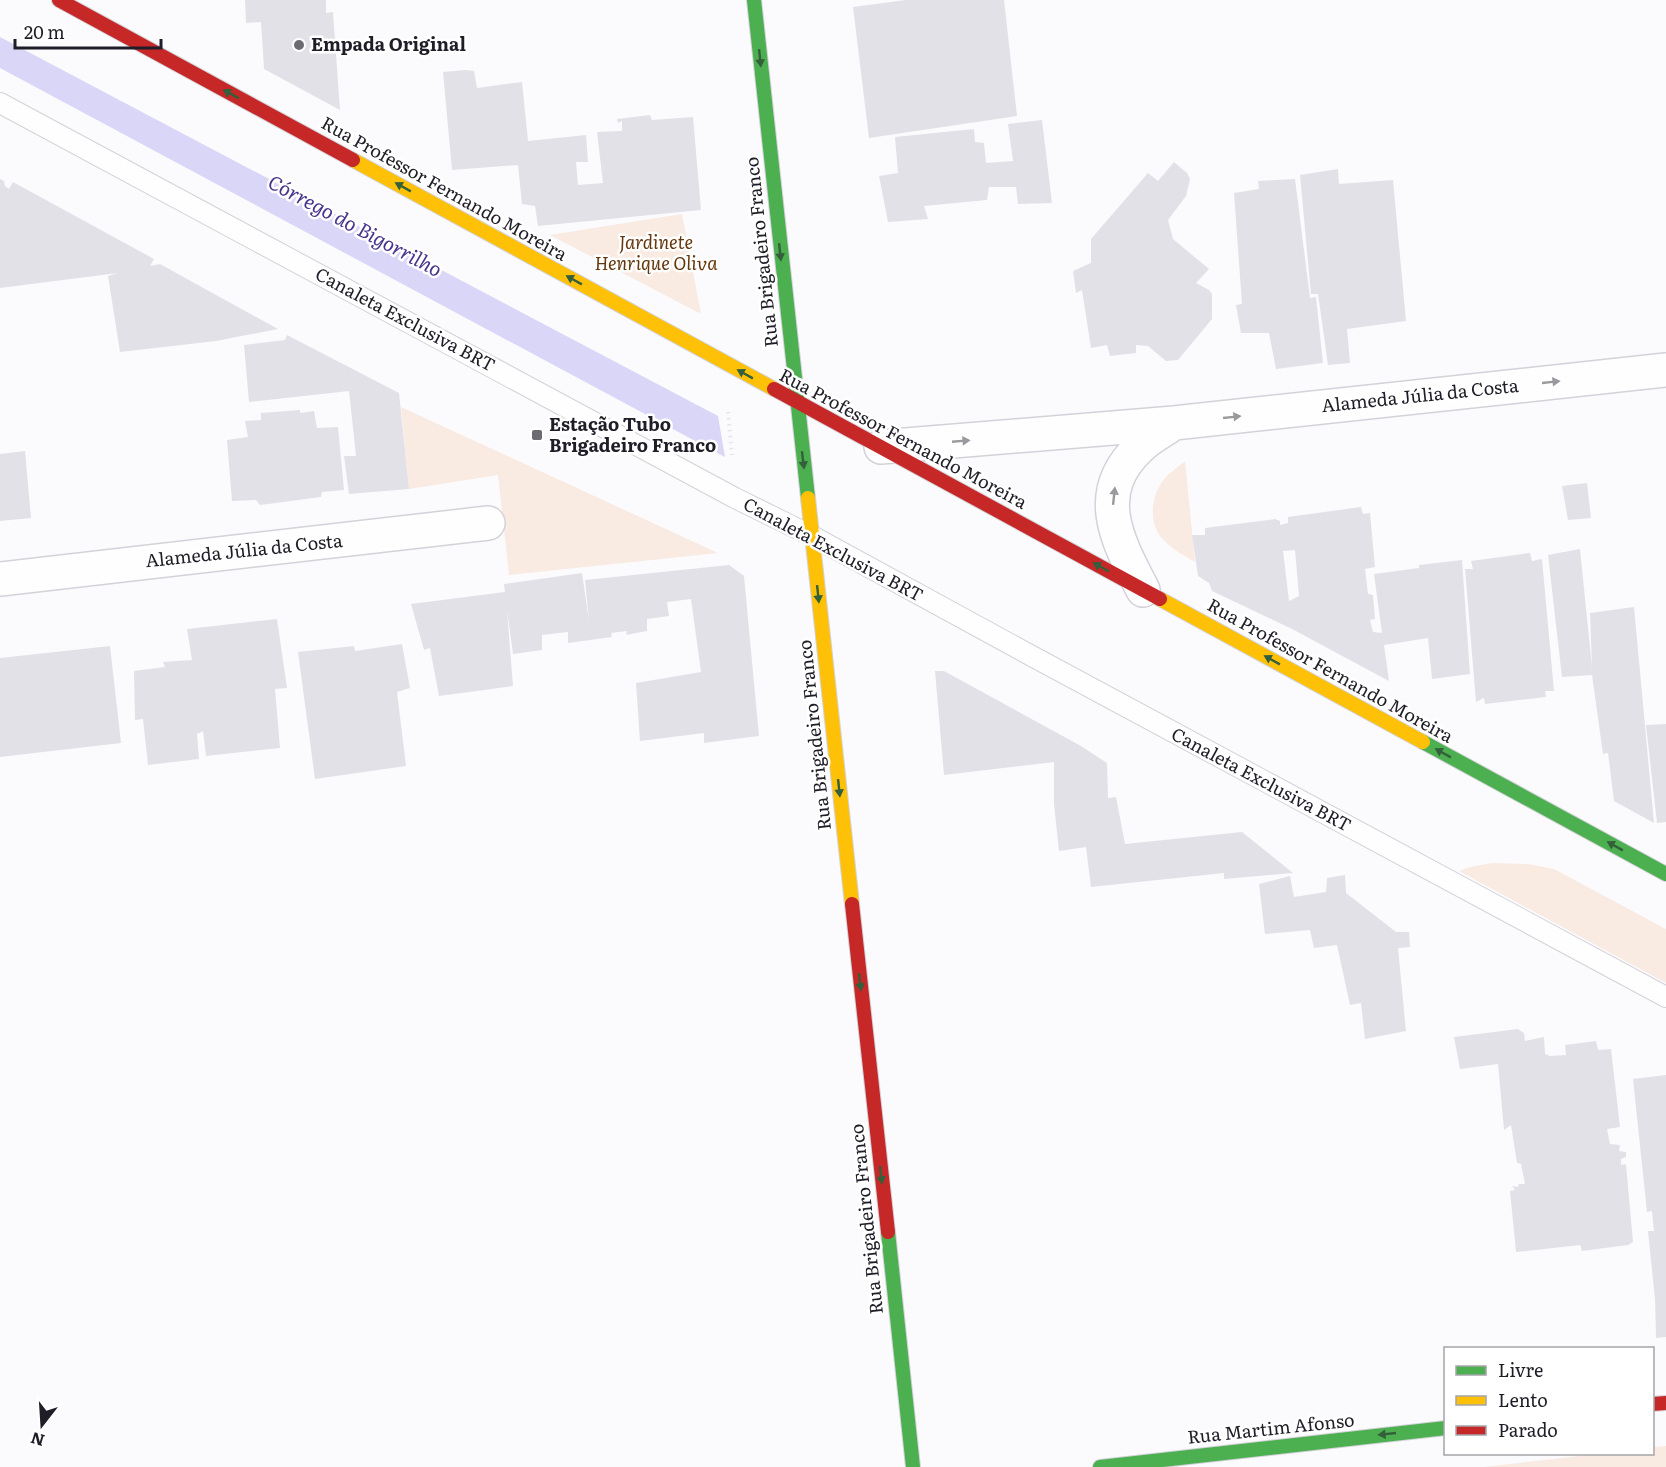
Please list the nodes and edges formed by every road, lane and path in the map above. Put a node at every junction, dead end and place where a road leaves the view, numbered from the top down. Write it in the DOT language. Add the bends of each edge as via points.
graph roads {
  1 [pos="59,0"];
  2 [pos="754,0"];
  3 [pos="0,103"];
  4 [pos="723,362"];
  5 [pos="1666,370"];
  6 [pos="796,402"];
  7 [pos="1174,423"];
  8 [pos="881,447"];
  9 [pos="735,498"];
  10 [pos="488,523"];
  11 [pos="812,536"];
  12 [pos="0,579"];
  13 [pos="1143,590"];
  14 [pos="1666,874"];
  15 [pos="1666,997"];
  16 [pos="1444,1428"];
  17 [pos="912,1467"];
  18 [pos="1100,1467"];
  4 -- 1 [label="main road, Rua Professor Fernando Moreira, one-way"];
  2 -- 6 [label="main road, Rua Brigadeiro Franco, one-way"];
  3 -- 9 [label="lane, Canaleta Exclusiva BRT"];
  6 -- 4 [label="main road, Rua Professor Fernando Moreira, one-way"];
  4 -- 9 [label="path"];
  7 -- 5 [label="street, Alameda Júlia da Costa, one-way"];
  6 -- 8 [label="main road, Rua Professor Fernando Moreira"];
  6 -- 11 [label="main road, Rua Brigadeiro Franco, one-way"];
  8 -- 7 [label="street, Alameda Júlia da Costa, one-way"];
  13 -- 7 [label="street, Alameda Júlia da Costa, one-way" via="1114,527 1115,482 1141,445"];
  13 -- 8 [label="main road, Rua Professor Fernando Moreira, one-way"];
  9 -- 11 [label="lane, Canaleta Exclusiva BRT"];
  10 -- 12 [label="street, Alameda Júlia da Costa"];
  11 -- 15 [label="lane, Canaleta Exclusiva BRT"];
  11 -- 17 [label="main road, Rua Brigadeiro Franco, one-way"];
  14 -- 13 [label="main road, Rua Professor Fernando Moreira, one-way"];
  16 -- 18 [label="main road, Rua Martim Afonso, one-way"];
}
